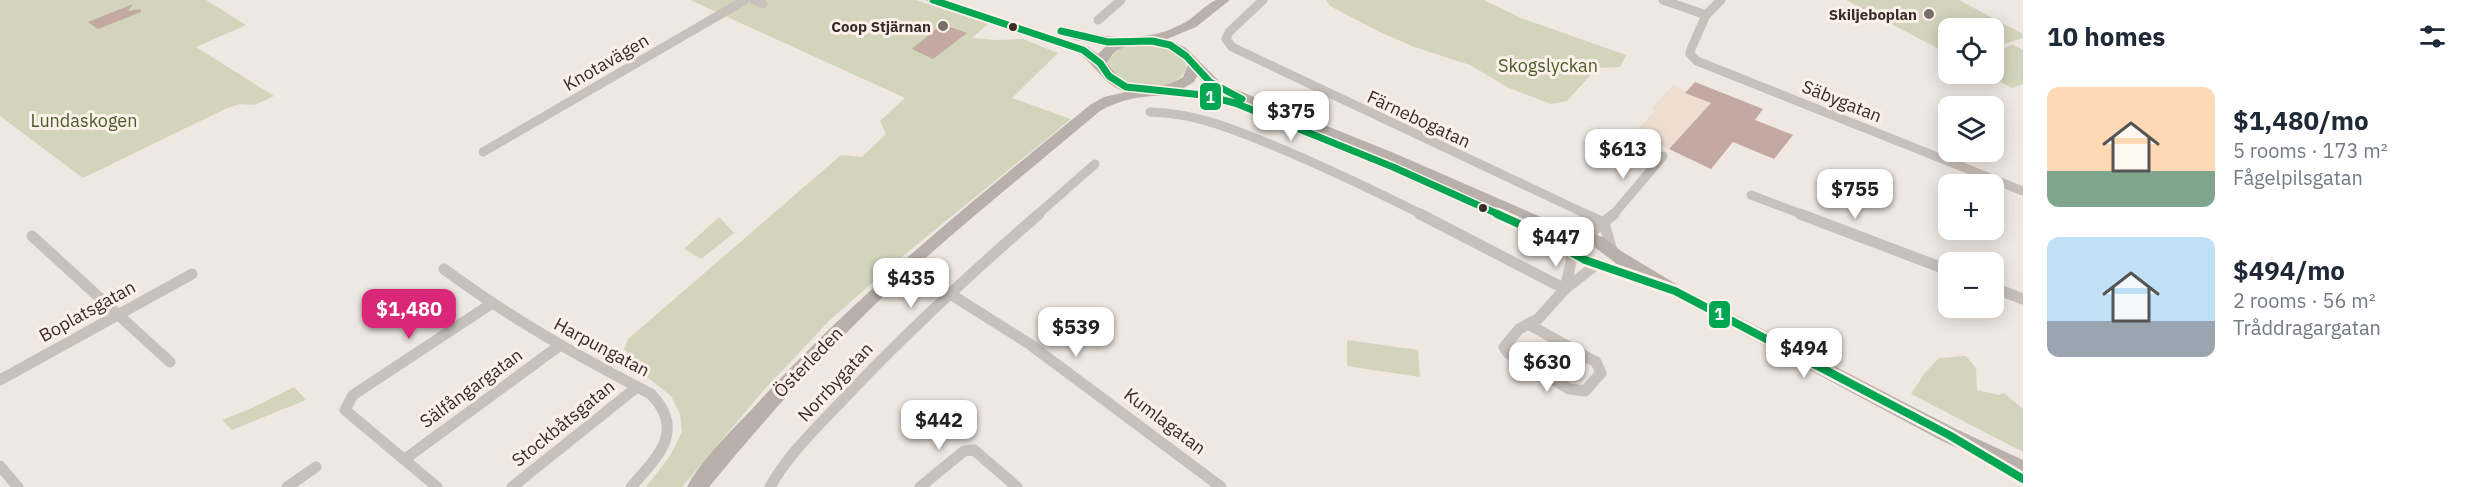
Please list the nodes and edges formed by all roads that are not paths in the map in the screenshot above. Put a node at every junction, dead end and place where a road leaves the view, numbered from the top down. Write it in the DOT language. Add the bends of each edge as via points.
graph roads {
  1 [pos="745,0"];
  2 [pos="754,0"];
  3 [pos="933,0"];
  4 [pos="963,0"];
  5 [pos="1121,0"];
  6 [pos="1224,0"];
  7 [pos="1263,0"];
  8 [pos="1663,0"];
  9 [pos="1721,0"];
  10 [pos="763,4"];
  11 [pos="1706,15"];
  12 [pos="1098,20"];
  13 [pos="1195,25"];
  14 [pos="1144,40"];
  15 [pos="1125,43"];
  16 [pos="1192,61"];
  17 [pos="1102,67"];
  18 [pos="1156,91"];
  19 [pos="1095,108"];
  20 [pos="1150,112"];
  21 [pos="483,152"];
  22 [pos="1664,156"];
  23 [pos="1095,164"];
  24 [pos="2023,191"];
  25 [pos="1751,195"];
  26 [pos="1604,223"];
  27 [pos="32,236"];
  28 [pos="1574,243"];
  29 [pos="1606,259"];
  30 [pos="906,266"];
  31 [pos="1938,266"];
  32 [pos="444,269"];
  33 [pos="192,274"];
  34 [pos="1565,289"];
  35 [pos="951,291"];
  36 [pos="2004,292"];
  37 [pos="2023,299"];
  38 [pos="491,304"];
  39 [pos="118,315"];
  40 [pos="1528,324"];
  41 [pos="559,346"];
  42 [pos="170,362"];
  43 [pos="0,380"];
  44 [pos="637,387"];
  45 [pos="1949,435"];
  46 [pos="405,459"];
  47 [pos="0,466"];
  48 [pos="316,467"];
  49 [pos="2023,468"];
  50 [pos="2023,479"];
  51 [pos="18,487"];
  52 [pos="287,487"];
  53 [pos="437,487"];
  54 [pos="512,487"];
  55 [pos="632,487"];
  56 [pos="697,487"];
  57 [pos="770,487"];
  58 [pos="920,487"];
  59 [pos="1017,487"];
  60 [pos="1221,487"];
  1 -- 21 [label="street, Knotavägen"];
  2 -- 10 [label="street"];
  3 -- 17 [label="main road" via="1073,46"];
  4 -- 15 [label="main road" via="1080,37"];
  5 -- 12 [label="street"];
  6 -- 13 [label="main road"];
  7 -- 26 [label="street, Färnebogatan" via="1229,32 1226,37 1232,47"];
  8 -- 11 [label="street"];
  9 -- 11 [label="street"];
  11 -- 24 [label="street, Säbygatan" via="1691,49 1696,61"];
  13 -- 14 [label="main road" via="1174,35"];
  13 -- 16 [label="main road" via="1191,36"];
  14 -- 15 [label="main road"];
  14 -- 16 [label="main road" via="1166,44"];
  15 -- 17 [label="main road" via="1106,52"];
  16 -- 18 [label="main road" via="1189,79"];
  16 -- 28 [label="main road" via="1204,78 1231,95 1389,156"];
  17 -- 18 [label="main road" via="1126,87"];
  17 -- 19 [label="main road" via="1105,92"];
  18 -- 19 [label="main road, Österleden" via="1109,100"];
  18 -- 28 [label="main road" via="1203,94 1235,103"];
  19 -- 30 [label="main road, Österleden"];
  20 -- 34 [label="street" via="1207,120 1314,162 1420,212"];
  22 -- 26 [label="street"];
  23 -- 35 [label="street, Norrbygatan"];
  25 -- 31 [label="street"];
  26 -- 28 [label="street"];
  26 -- 29 [label="street"];
  27 -- 39 [label="street"];
  28 -- 29 [label="main road"];
  28 -- 34 [label="street"];
  29 -- 34 [label="street"];
  29 -- 45 [label="main road" via="1675,291"];
  30 -- 35 [label="street, Kumlagatan"];
  30 -- 56 [label="main road, Österleden" via="769,402"];
  32 -- 38 [label="street, Harpungatan"];
  33 -- 39 [label="street, Boplatsgatan"];
  34 -- 40 [label="street" via="1538,319"];
  35 -- 57 [label="street, Norrbygatan" via="876,362"];
  35 -- 60 [label="street, Kumlagatan" via="1063,366"];
  36 -- 37 [label="street"];
  38 -- 41 [label="street, Harpungatan"];
  38 -- 46 [label="street" via="382,374 348,401 345,410"];
  39 -- 42 [label="street"];
  39 -- 43 [label="street, Boplatsgatan"];
  40 -- 40 [label="street" via="1503,347 1508,353 1569,389 1585,391 1601,374 1596,362"];
  41 -- 44 [label="street, Harpungatan"];
  41 -- 46 [label="street, Sälfångargatan"];
  44 -- 54 [label="street, Stockbåtsgatan"];
  44 -- 55 [label="street, Harpungatan" via="662,403 669,417 668,436 656,460"];
  45 -- 49 [label="main road"];
  45 -- 50 [label="main road"];
  46 -- 53 [label="street"];
  47 -- 51 [label="street"];
  48 -- 52 [label="street"];
  58 -- 59 [label="street" via="964,451 974,450"];
}
